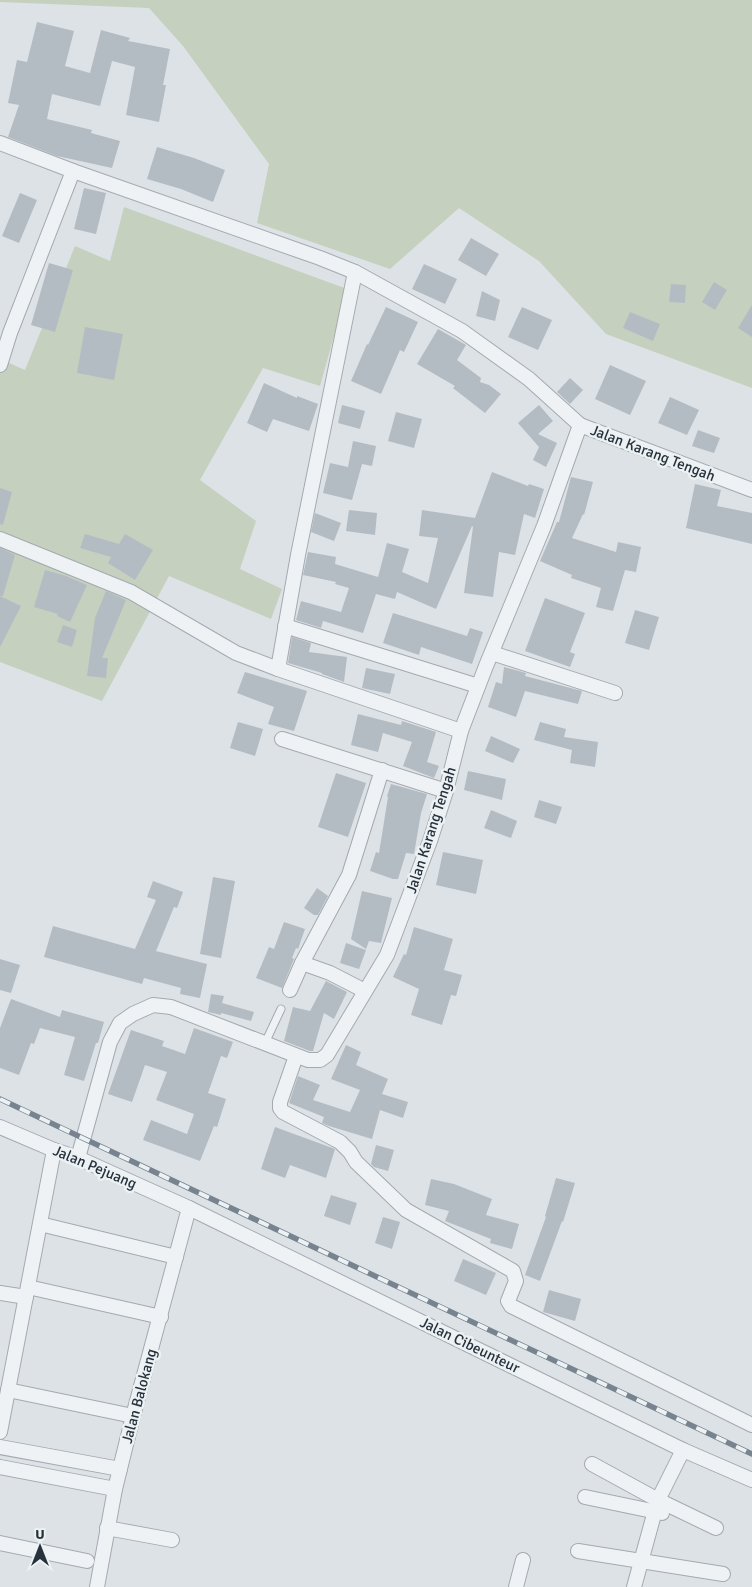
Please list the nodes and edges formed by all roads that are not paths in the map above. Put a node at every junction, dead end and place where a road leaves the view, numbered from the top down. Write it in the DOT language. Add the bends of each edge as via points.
graph roads {
  1 [pos="0,143"];
  2 [pos="73,171"];
  3 [pos="355,272"];
  4 [pos="0,365"];
  5 [pos="580,425"];
  6 [pos="752,490"];
  7 [pos="0,539"];
  8 [pos="285,626"];
  9 [pos="492,653"];
  10 [pos="278,669"];
  11 [pos="478,686"];
  12 [pos="615,693"];
  13 [pos="461,731"];
  14 [pos="282,739"];
  15 [pos="382,770"];
  16 [pos="446,790"];
  17 [pos="302,964"];
  18 [pos="290,990"];
  19 [pos="365,991"];
  20 [pos="281,1009"];
  21 [pos="264,1043"];
  22 [pos="296,1056"];
  23 [pos="0,1127"];
  24 [pos="54,1150"];
  25 [pos="78,1158"];
  26 [pos="189,1208"];
  27 [pos="40,1224"];
  28 [pos="176,1257"];
  29 [pos="27,1292"];
  30 [pos="0,1293"];
  31 [pos="161,1317"];
  32 [pos="8,1390"];
  33 [pos="133,1416"];
  34 [pos="752,1425"];
  35 [pos="0,1432"];
  36 [pos="0,1447"];
  37 [pos="683,1450"];
  38 [pos="592,1464"];
  39 [pos="0,1467"];
  40 [pos="120,1469"];
  41 [pos="752,1480"];
  42 [pos="115,1489"];
  43 [pos="585,1497"];
  44 [pos="656,1506"];
  45 [pos="107,1528"];
  46 [pos="716,1528"];
  47 [pos="172,1540"];
  48 [pos="0,1543"];
  49 [pos="578,1551"];
  50 [pos="523,1560"];
  51 [pos="87,1561"];
  52 [pos="642,1561"];
  53 [pos="723,1574"];
  54 [pos="97,1587"];
  55 [pos="516,1587"];
  56 [pos="634,1587"];
  1 -- 2 [label="street"];
  2 -- 3 [label="street"];
  2 -- 4 [label="street"];
  3 -- 5 [label="street" via="462,332 529,379"];
  3 -- 8 [label="street"];
  5 -- 6 [label="street, Jalan Karang Tengah"];
  5 -- 9 [label="street, Jalan Karang Tengah" via="544,526"];
  7 -- 10 [label="street" via="131,592 236,653"];
  8 -- 10 [label="street"];
  8 -- 11 [label="street"];
  9 -- 11 [label="street, Jalan Karang Tengah"];
  9 -- 12 [label="street"];
  10 -- 13 [label="street"];
  11 -- 13 [label="street, Jalan Karang Tengah"];
  13 -- 16 [label="street, Jalan Karang Tengah"];
  14 -- 15 [label="street"];
  15 -- 16 [label="street"];
  15 -- 17 [label="street" via="349,875"];
  16 -- 19 [label="street, Jalan Karang Tengah" via="387,955"];
  17 -- 18 [label="street"];
  17 -- 19 [label="street" via="330,973"];
  19 -- 22 [label="street, Jalan Karang Tengah" via="327,1055 320,1060"];
  20 -- 21 [label="lane"];
  21 -- 22 [label="street, Jalan Karang Tengah"];
  21 -- 25 [label="street, Jalan Karang Tengah" via="171,1007 153,1005 133,1014 120,1023 110,1042"];
  22 -- 34 [label="street" via="280,1102 283,1112 340,1142 406,1210 513,1271 516,1281 508,1301 511,1306"];
  23 -- 24 [label="street, Jalan Pejuang"];
  24 -- 25 [label="street, Jalan Pejuang"];
  24 -- 27 [label="street"];
  25 -- 26 [label="street, Jalan Pejuang"];
  26 -- 28 [label="street, Jalan Balokang"];
  26 -- 37 [label="street, Jalan Cibeunteur"];
  27 -- 28 [label="street"];
  27 -- 29 [label="street"];
  28 -- 31 [label="street, Jalan Balokang"];
  29 -- 30 [label="street"];
  29 -- 31 [label="street"];
  29 -- 32 [label="street"];
  31 -- 33 [label="street, Jalan Balokang"];
  32 -- 33 [label="street"];
  32 -- 35 [label="street"];
  33 -- 40 [label="street, Jalan Balokang"];
  36 -- 40 [label="street"];
  37 -- 41 [label="street, Jalan Cibeunteur"];
  37 -- 44 [label="street"];
  38 -- 44 [label="street"];
  39 -- 42 [label="street"];
  40 -- 42 [label="street, Jalan Balokang"];
  42 -- 45 [label="street, Jalan Balokang"];
  43 -- 44 [label="street"];
  44 -- 46 [label="street"];
  44 -- 52 [label="street"];
  45 -- 47 [label="street"];
  45 -- 54 [label="street, Jalan Balokang"];
  48 -- 51 [label="street"];
  49 -- 52 [label="street"];
  50 -- 55 [label="street"];
  52 -- 53 [label="street"];
  52 -- 56 [label="street"];
}
